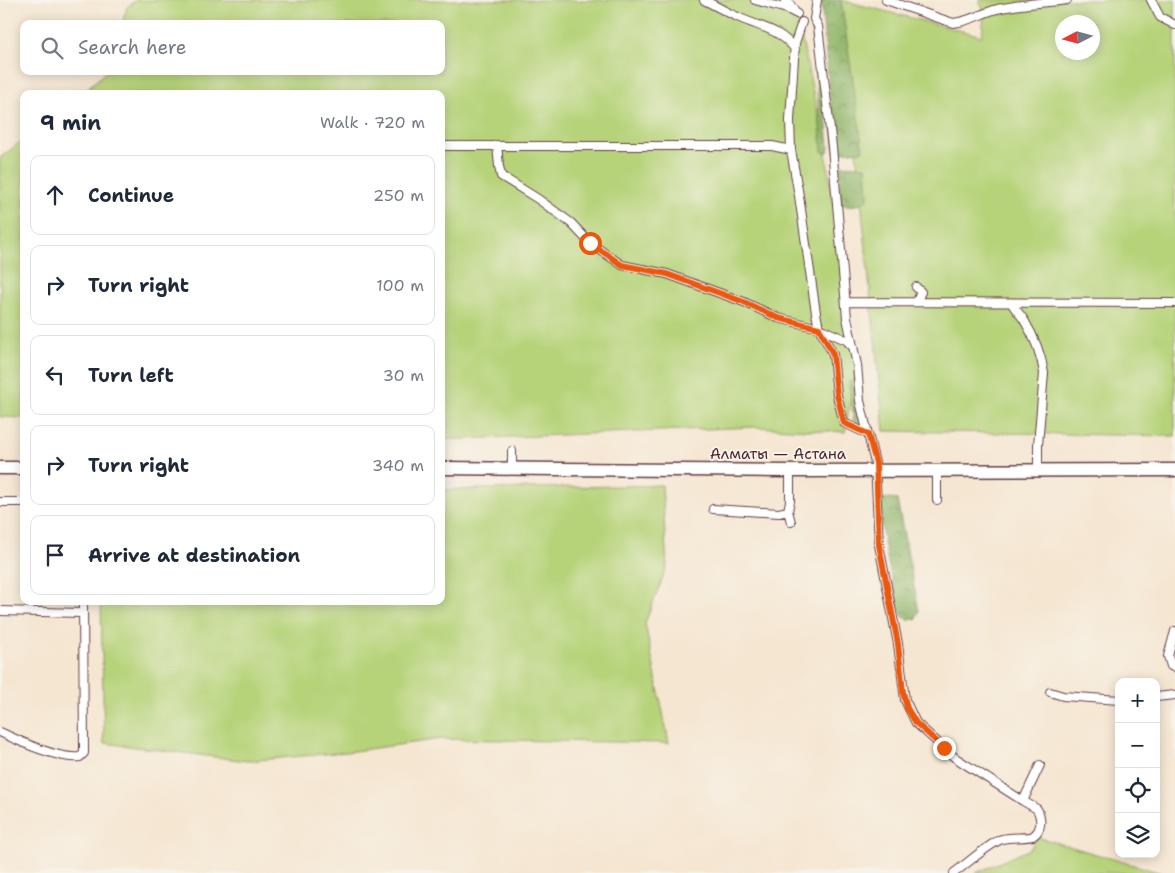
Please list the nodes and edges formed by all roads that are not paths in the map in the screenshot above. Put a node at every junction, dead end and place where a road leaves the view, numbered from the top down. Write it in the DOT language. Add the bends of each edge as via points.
graph roads {
  1 [pos="704,0"];
  2 [pos="755,0"];
  3 [pos="784,0"];
  4 [pos="817,0"];
  5 [pos="886,0"];
  6 [pos="1067,0"];
  7 [pos="1151,0"];
  8 [pos="797,14"];
  9 [pos="814,19"];
  10 [pos="802,22"];
  11 [pos="1175,24"];
  12 [pos="795,49"];
  13 [pos="445,146"];
  14 [pos="497,146"];
  15 [pos="791,150"];
  16 [pos="916,287"];
  17 [pos="917,301"];
  18 [pos="846,302"];
  19 [pos="1175,303"];
  20 [pos="1012,304"];
  21 [pos="819,328"];
  22 [pos="852,346"];
  23 [pos="868,434"];
  24 [pos="512,451"];
  25 [pos="0,468"];
  26 [pos="20,468"];
  27 [pos="445,468"];
  28 [pos="512,468"];
  29 [pos="790,470"];
  30 [pos="876,470"];
  31 [pos="937,470"];
  32 [pos="1038,470"];
  33 [pos="1175,470"];
  34 [pos="937,500"];
  35 [pos="0,502"];
  36 [pos="20,502"];
  37 [pos="713,509"];
  38 [pos="788,511"];
  39 [pos="791,522"];
  40 [pos="82,605"];
  41 [pos="0,611"];
  42 [pos="82,612"];
  43 [pos="1175,632"];
  44 [pos="1175,668"];
  45 [pos="1050,692"];
  46 [pos="1175,695"];
  47 [pos="1160,697"];
  48 [pos="1115,700"];
  49 [pos="0,732"];
  50 [pos="1040,765"];
  51 [pos="1023,801"];
  52 [pos="954,873"];
  1 -- 12 [label="street" via="776,31"];
  2 -- 8 [label="street"];
  3 -- 8 [label="street"];
  4 -- 9 [label="street"];
  5 -- 6 [label="street" via="961,22 997,9"];
  7 -- 11 [label="street" via="1160,17"];
  8 -- 10 [label="street"];
  9 -- 10 [label="street"];
  9 -- 18 [label="street" via="818,26"];
  10 -- 12 [label="street"];
  12 -- 15 [label="street"];
  13 -- 14 [label="street"];
  14 -- 15 [label="street" via="772,146"];
  14 -- 21 [label="street" via="502,176 571,223 590,243 622,265 667,274 778,318"];
  15 -- 21 [label="street"];
  16 -- 17 [label="street" via="921,292"];
  17 -- 18 [label="street"];
  17 -- 20 [label="street"];
  18 -- 22 [label="street"];
  19 -- 20 [label="street"];
  20 -- 32 [label="street" via="1036,342 1044,373"];
  21 -- 22 [label="street"];
  21 -- 23 [label="street" via="833,354 837,395 844,423"];
  22 -- 23 [label="street"];
  23 -- 30 [label="street"];
  24 -- 28 [label="street"];
  25 -- 26 [label="highway"];
  27 -- 28 [label="highway, Алматы — Астана"];
  28 -- 29 [label="highway, Алматы — Астана"];
  29 -- 30 [label="highway, Алматы — Астана"];
  29 -- 38 [label="street"];
  30 -- 31 [label="highway, Алматы — Астана"];
  30 -- 51 [label="street" via="879,545 907,708 925,733 954,757"];
  31 -- 32 [label="highway, Алматы — Астана"];
  31 -- 34 [label="street"];
  32 -- 33 [label="highway, Алматы — Астана"];
  35 -- 36 [label="street"];
  37 -- 38 [label="street"];
  38 -- 39 [label="street"];
  40 -- 42 [label="street"];
  41 -- 42 [label="street"];
  42 -- 49 [label="street" via="84,753 75,758 63,756 34,748"];
  43 -- 44 [label="street" via="1168,656"];
  45 -- 48 [label="street"];
  46 -- 47 [label="street"];
  50 -- 51 [label="street"];
  51 -- 52 [label="street" via="1037,809 1041,819 1040,827 1033,836 997,841"];
}
